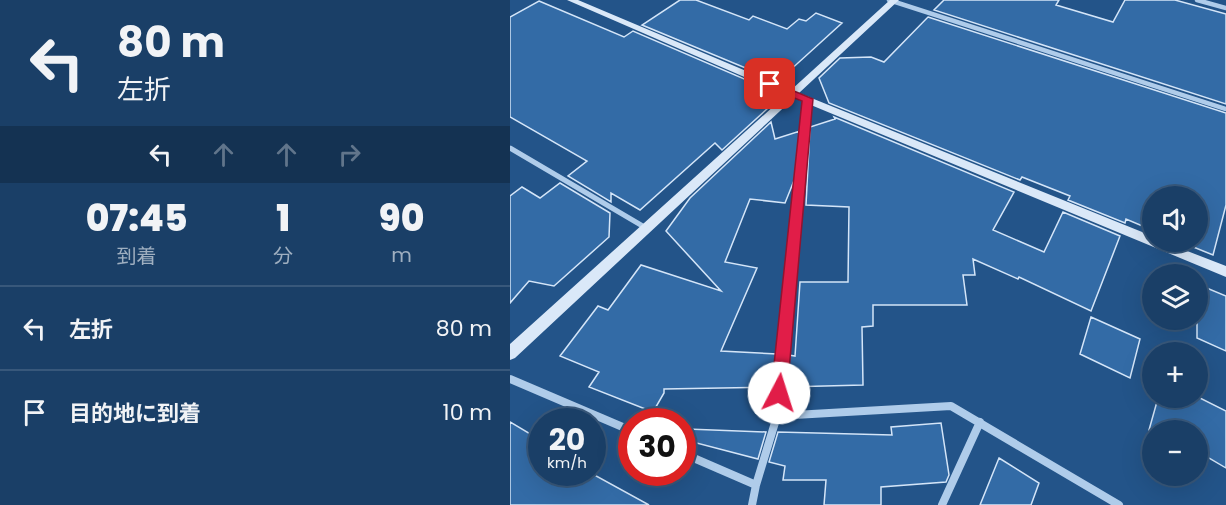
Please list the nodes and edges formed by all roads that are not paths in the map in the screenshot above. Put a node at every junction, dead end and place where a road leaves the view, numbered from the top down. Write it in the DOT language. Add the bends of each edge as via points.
graph roads {
  1 [pos="572,0"];
  2 [pos="892,0"];
  3 [pos="1197,0"];
  4 [pos="1226,8"];
  5 [pos="792,94"];
  6 [pos="808,99"];
  7 [pos="1226,109"];
  8 [pos="510,148"];
  9 [pos="646,228"];
  10 [pos="1226,272"];
  11 [pos="510,353"];
  12 [pos="510,379"];
  13 [pos="777,416"];
  14 [pos="980,423"];
  15 [pos="618,425"];
  16 [pos="696,459"];
  17 [pos="756,485"];
  18 [pos="752,505"];
  19 [pos="942,505"];
  20 [pos="1119,505"];
  1 -- 5 [label="street"];
  2 -- 5 [label="street"];
  2 -- 7 [label="street"];
  3 -- 4 [label="street"];
  5 -- 6 [label="street"];
  5 -- 9 [label="street"];
  6 -- 10 [label="street"];
  6 -- 13 [label="street"];
  8 -- 9 [label="street"];
  9 -- 11 [label="street"];
  12 -- 15 [label="street"];
  13 -- 14 [label="street" via="951,406"];
  13 -- 17 [label="street"];
  14 -- 19 [label="street"];
  14 -- 20 [label="street"];
  16 -- 17 [label="street"];
  17 -- 18 [label="street"];
}
